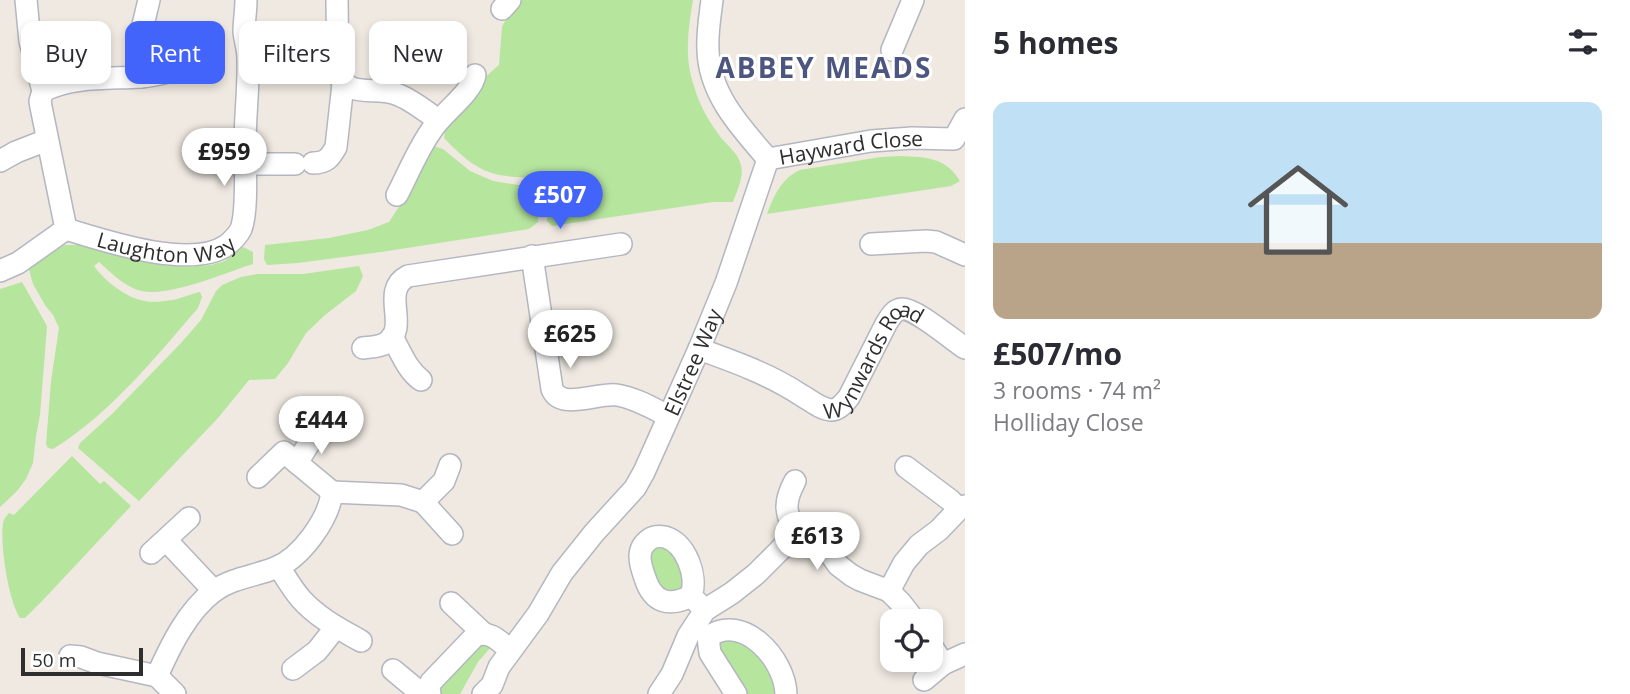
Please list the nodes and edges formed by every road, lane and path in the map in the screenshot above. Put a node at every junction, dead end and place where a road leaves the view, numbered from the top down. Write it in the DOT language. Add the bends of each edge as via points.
graph roads {
  1 [pos="26,0"];
  2 [pos="149,0"];
  3 [pos="246,0"];
  4 [pos="337,0"];
  5 [pos="712,0"];
  6 [pos="913,0"];
  7 [pos="144,21"];
  8 [pos="337,21"];
  9 [pos="892,50"];
  10 [pos="475,75"];
  11 [pos="125,78"];
  12 [pos="343,84"];
  13 [pos="43,91"];
  14 [pos="445,113"];
  15 [pos="965,119"];
  16 [pos="47,140"];
  17 [pos="960,148"];
  18 [pos="768,159"];
  19 [pos="0,161"];
  20 [pos="245,164"];
  21 [pos="397,195"];
  22 [pos="66,229"];
  23 [pos="621,244"];
  24 [pos="871,244"];
  25 [pos="965,255"];
  26 [pos="532,256"];
  27 [pos="0,271"];
  28 [pos="392,337"];
  29 [pos="363,348"];
  30 [pos="965,348"];
  31 [pos="699,349"];
  32 [pos="421,380"];
  33 [pos="327,414"];
  34 [pos="668,415"];
  35 [pos="290,457"];
  36 [pos="450,465"];
  37 [pos="906,467"];
  38 [pos="258,477"];
  39 [pos="794,481"];
  40 [pos="332,492"];
  41 [pos="423,502"];
  42 [pos="962,507"];
  43 [pos="189,518"];
  44 [pos="452,534"];
  45 [pos="796,539"];
  46 [pos="279,567"];
  47 [pos="214,591"];
  48 [pos="889,591"];
  49 [pos="451,603"];
  50 [pos="906,609"];
  51 [pos="700,617"];
  52 [pos="336,627"];
  53 [pos="483,633"];
  54 [pos="361,641"];
  55 [pos="510,650"];
  56 [pos="965,654"];
  57 [pos="70,656"];
  58 [pos="943,664"];
  59 [pos="293,669"];
  60 [pos="393,670"];
  61 [pos="934,672"];
  62 [pos="157,676"];
  63 [pos="924,680"];
  64 [pos="493,691"];
  65 [pos="175,694"];
  66 [pos="422,694"];
  67 [pos="430,694"];
  68 [pos="659,694"];
  69 [pos="736,694"];
  70 [pos="786,694"];
  1 -- 13 [label="street" via="30,41"];
  2 -- 7 [label="street"];
  3 -- 20 [label="street, Laughton Way"];
  4 -- 8 [label="street"];
  5 -- 18 [label="street" via="708,49 713,78 730,114"];
  6 -- 9 [label="street"];
  10 -- 14 [label="street"];
  11 -- 13 [label="street" via="56,85"];
  12 -- 14 [label="street" via="389,91"];
  12 -- 20 [label="street" via="336,147 326,161"];
  13 -- 16 [label="street" via="40,101"];
  14 -- 21 [label="street" via="424,141"];
  15 -- 17 [label="street, Hayward Close"];
  16 -- 19 [label="street"];
  16 -- 22 [label="street"];
  17 -- 18 [label="street, Hayward Close" via="912,138"];
  18 -- 31 [label="street, Elstree Way"];
  20 -- 22 [label="street, Laughton Way" via="241,228 216,251 170,254"];
  22 -- 27 [label="street" via="18,264"];
  23 -- 26 [label="street"];
  24 -- 25 [label="street" via="936,242"];
  26 -- 28 [label="street" via="408,276 394,295 397,326"];
  26 -- 34 [label="street" via="554,395 567,400 620,395"];
  28 -- 29 [label="street" via="383,345"];
  28 -- 32 [label="street" via="408,367"];
  30 -- 31 [label="street, Wynwards Road" via="912,310 899,309 886,324 849,397 832,410 781,382"];
  31 -- 34 [label="street, Elstree Way"];
  33 -- 35 [label="street"];
  34 -- 55 [label="street, Elstree Way" via="635,488 562,573"];
  35 -- 38 [label="street"];
  35 -- 40 [label="street"];
  36 -- 41 [label="street" via="444,481"];
  37 -- 42 [label="street"];
  39 -- 45 [label="street" via="780,520"];
  40 -- 41 [label="street" via="401,495"];
  40 -- 46 [label="street" via="317,530"];
  41 -- 44 [label="street"];
  42 -- 48 [label="street" via="919,545"];
  43 -- 47 [label="street" via="159,547"];
  45 -- 48 [label="street" via="812,537 851,575"];
  45 -- 51 [label="street"];
  46 -- 47 [label="street"];
  46 -- 52 [label="street" via="303,601"];
  47 -- 62 [label="street" via="181,628"];
  48 -- 50 [label="street"];
  49 -- 53 [label="street"];
  51 -- 68 [label="street"];
  51 -- 69 [label="street" via="709,653"];
  51 -- 70 [label="street" via="722,630 738,630 764,647 784,679"];
  52 -- 54 [label="street"];
  52 -- 59 [label="street" via="317,651"];
  53 -- 55 [label="street"];
  53 -- 67 [label="street" via="430,682"];
  55 -- 64 [label="street, Elstree Way" via="499,667"];
  56 -- 58 [label="street"];
  57 -- 62 [label="street"];
  60 -- 66 [label="street"];
  61 -- 63 [label="street"];
  62 -- 65 [label="street"];
}
